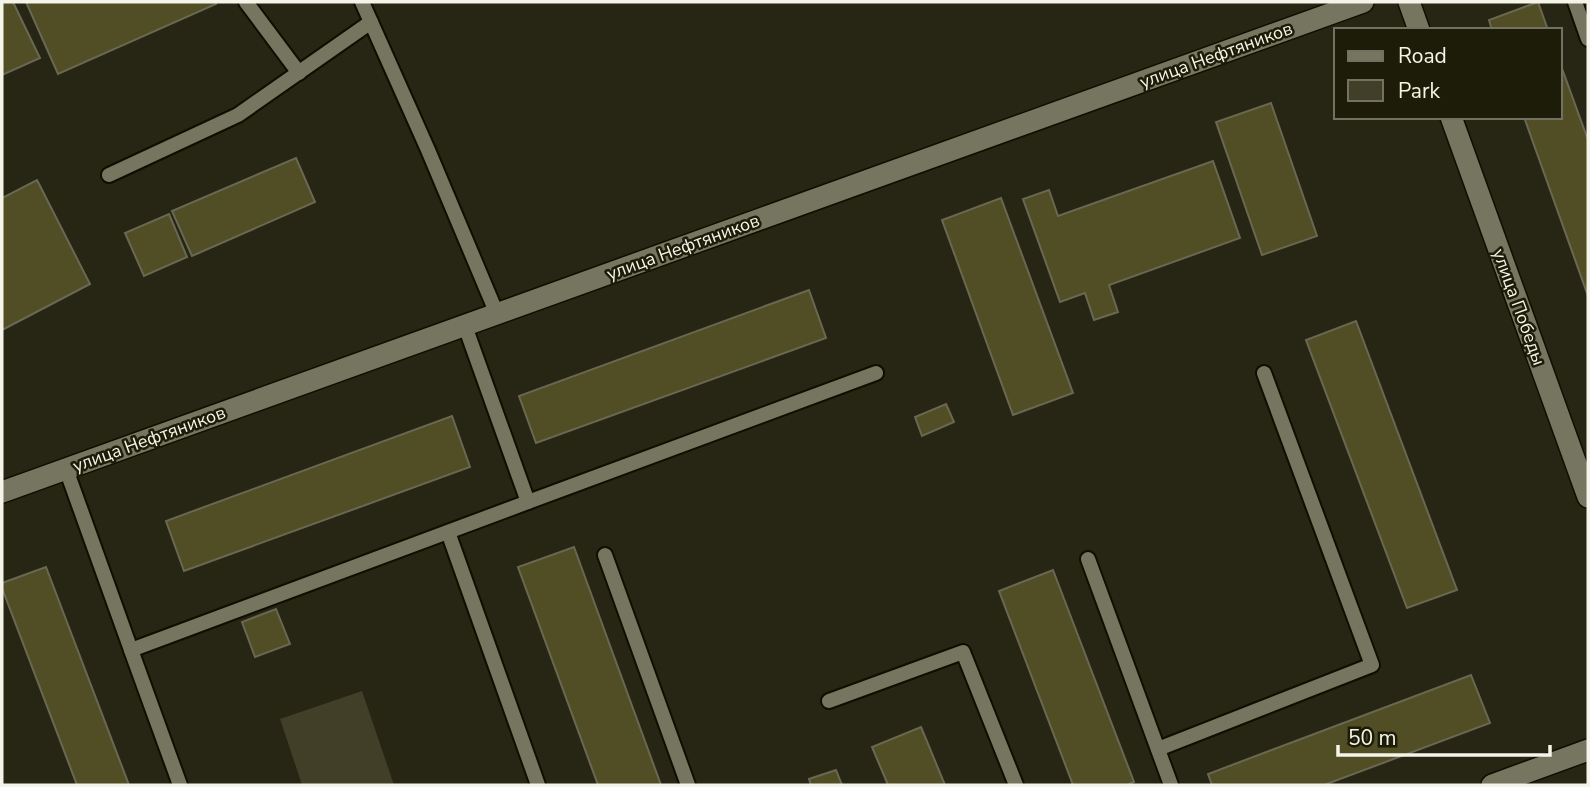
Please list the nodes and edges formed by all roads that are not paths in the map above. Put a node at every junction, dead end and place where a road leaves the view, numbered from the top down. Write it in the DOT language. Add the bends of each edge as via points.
graph roads {
  1 [pos="246,2"];
  2 [pos="362,2"];
  3 [pos="1363,2"];
  4 [pos="1409,2"];
  5 [pos="1575,2"];
  6 [pos="371,22"];
  7 [pos="1418,28"];
  8 [pos="1588,38"];
  9 [pos="299,72"];
  10 [pos="1452,119"];
  11 [pos="109,175"];
  12 [pos="497,314"];
  13 [pos="464,326"];
  14 [pos="876,373"];
  15 [pos="1264,373"];
  16 [pos="66,469"];
  17 [pos="2,492"];
  18 [pos="1588,498"];
  19 [pos="528,502"];
  20 [pos="448,532"];
  21 [pos="605,555"];
  22 [pos="1088,559"];
  23 [pos="131,650"];
  24 [pos="830,701"];
  25 [pos="1158,749"];
  26 [pos="1588,750"];
  27 [pos="180,785"];
  28 [pos="538,785"];
  29 [pos="688,785"];
  30 [pos="1016,785"];
  31 [pos="1171,785"];
  32 [pos="1492,785"];
  1 -- 9 [label="lane"];
  2 -- 6 [label="lane"];
  3 -- 12 [label="street, улица Нефтяников"];
  4 -- 7 [label="street"];
  5 -- 8 [label="lane"];
  6 -- 9 [label="lane"];
  6 -- 12 [label="lane"];
  9 -- 11 [label="lane" via="238,116"];
  10 -- 18 [label="street, улица Победы"];
  12 -- 13 [label="street, улица Нефтяников"];
  13 -- 16 [label="street, улица Нефтяников"];
  13 -- 19 [label="lane"];
  14 -- 19 [label="lane"];
  15 -- 25 [label="lane" via="1372,665"];
  16 -- 17 [label="street, улица Нефтяников"];
  16 -- 23 [label="lane"];
  19 -- 20 [label="lane"];
  20 -- 23 [label="lane"];
  20 -- 28 [label="lane"];
  21 -- 29 [label="lane"];
  22 -- 25 [label="lane"];
  23 -- 27 [label="lane"];
  24 -- 30 [label="lane" via="963,652"];
  25 -- 31 [label="lane"];
  26 -- 32 [label="street"];
}
